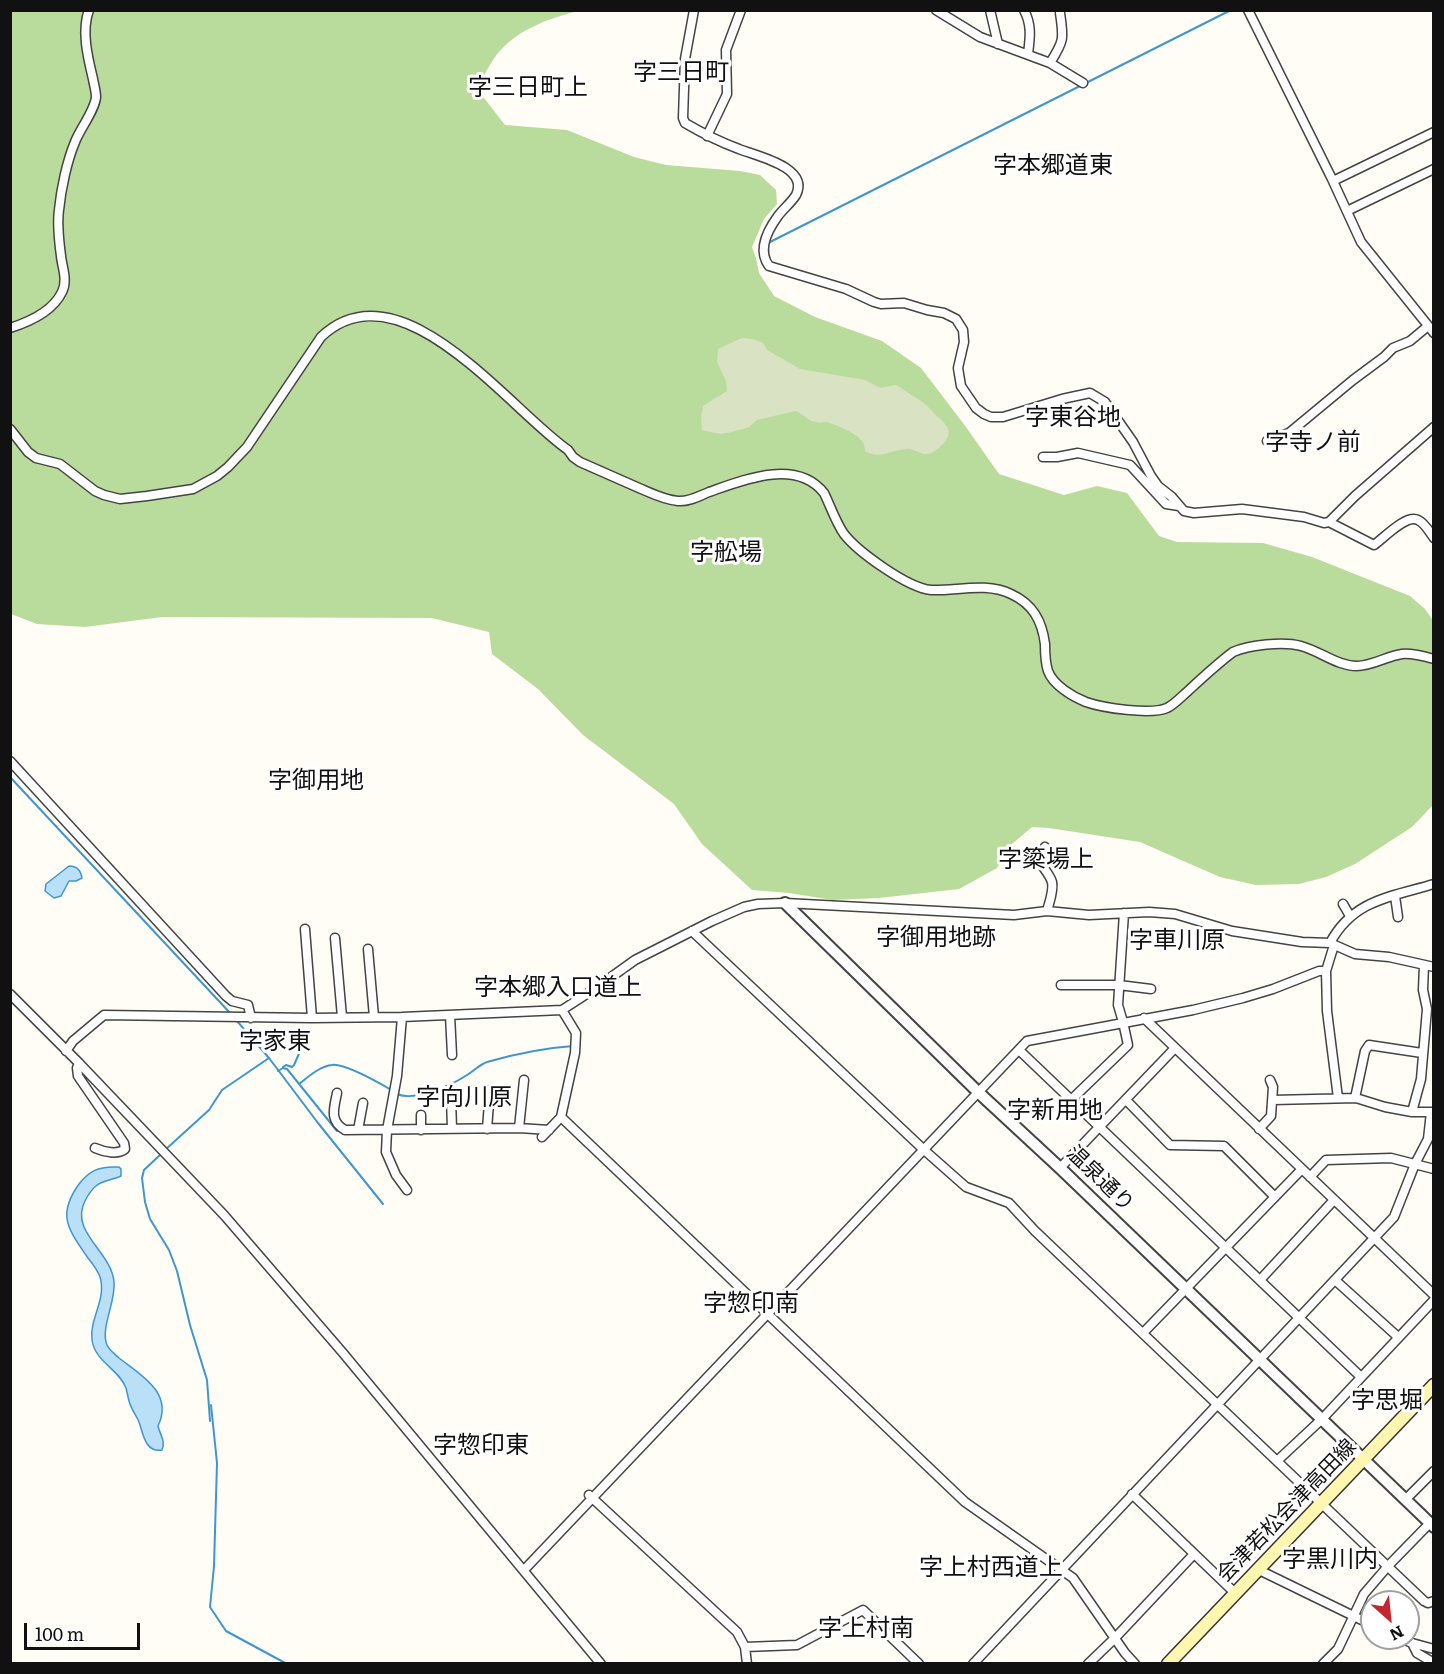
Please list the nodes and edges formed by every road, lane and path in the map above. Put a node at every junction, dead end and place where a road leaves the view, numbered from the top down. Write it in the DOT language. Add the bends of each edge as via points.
graph roads {
  1 [pos="89,10"];
  2 [pos="694,10"];
  3 [pos="741,10"];
  4 [pos="936,10"];
  5 [pos="990,10"];
  6 [pos="1024,10"];
  7 [pos="1248,10"];
  8 [pos="1060,13"];
  9 [pos="998,44"];
  10 [pos="1028,54"];
  11 [pos="1050,63"];
  12 [pos="1083,83"];
  13 [pos="1434,132"];
  14 [pos="707,136"];
  15 [pos="1434,170"];
  16 [pos="1333,181"];
  17 [pos="1347,211"];
  18 [pos="10,328"];
  19 [pos="1431,329"];
  20 [pos="1434,427"];
  21 [pos="10,429"];
  22 [pos="1267,441"];
  23 [pos="1043,457"];
  24 [pos="1179,506"];
  25 [pos="1329,522"];
  26 [pos="1434,538"];
  27 [pos="1434,659"];
  28 [pos="10,761"];
  29 [pos="1045,847"];
  30 [pos="1434,884"];
  31 [pos="1395,896"];
  32 [pos="785,903"];
  33 [pos="1342,904"];
  34 [pos="1047,911"];
  35 [pos="1124,913"];
  36 [pos="1350,916"];
  37 [pos="1398,917"];
  38 [pos="305,930"];
  39 [pos="692,931"];
  40 [pos="335,938"];
  41 [pos="1332,944"];
  42 [pos="368,950"];
  43 [pos="1424,965"];
  44 [pos="1434,967"];
  45 [pos="1326,971"];
  46 [pos="1061,985"];
  47 [pos="1119,986"];
  48 [pos="1151,989"];
  49 [pos="10,994"];
  50 [pos="562,1010"];
  51 [pos="450,1015"];
  52 [pos="248,1017"];
  53 [pos="342,1017"];
  54 [pos="374,1017"];
  55 [pos="402,1017"];
  56 [pos="312,1018"];
  57 [pos="1144,1018"];
  58 [pos="1123,1022"];
  59 [pos="1175,1048"];
  60 [pos="1019,1050"];
  61 [pos="66,1051"];
  62 [pos="1422,1053"];
  63 [pos="452,1055"];
  64 [pos="79,1063"];
  65 [pos="525,1080"];
  66 [pos="1270,1080"];
  67 [pos="490,1090"];
  68 [pos="978,1092"];
  69 [pos="337,1093"];
  70 [pos="1338,1098"];
  71 [pos="1355,1098"];
  72 [pos="451,1099"];
  73 [pos="1071,1100"];
  74 [pos="1126,1100"];
  75 [pos="1273,1100"];
  76 [pos="363,1103"];
  77 [pos="1412,1112"];
  78 [pos="1432,1112"];
  79 [pos="421,1115"];
  80 [pos="561,1117"];
  81 [pos="519,1128"];
  82 [pos="1099,1128"];
  83 [pos="452,1129"];
  84 [pos="487,1129"];
  85 [pos="1259,1129"];
  86 [pos="358,1130"];
  87 [pos="387,1130"];
  88 [pos="421,1130"];
  89 [pos="96,1148"];
  90 [pos="923,1149"];
  91 [pos="1415,1164"];
  92 [pos="1060,1168"];
  93 [pos="1302,1169"];
  94 [pos="1434,1169"];
  95 [pos="1310,1177"];
  96 [pos="407,1190"];
  97 [pos="1275,1197"];
  98 [pos="1334,1200"];
  99 [pos="1374,1239"];
  100 [pos="1226,1248"];
  101 [pos="1335,1280"];
  102 [pos="1260,1281"];
  103 [pos="1186,1288"];
  104 [pos="1434,1298"];
  105 [pos="767,1314"];
  106 [pos="1298,1317"];
  107 [pos="1143,1333"];
  108 [pos="1398,1337"];
  109 [pos="1260,1359"];
  110 [pos="1361,1377"];
  111 [pos="1434,1385"];
  112 [pos="1217,1404"];
  113 [pos="1322,1419"];
  114 [pos="1363,1459"];
  115 [pos="1277,1461"];
  116 [pos="1434,1471"];
  117 [pos="1132,1494"];
  118 [pos="590,1497"];
  119 [pos="1405,1500"];
  120 [pos="1321,1502"];
  121 [pos="1431,1526"];
  122 [pos="1194,1554"];
  123 [pos="1388,1566"];
  124 [pos="1062,1569"];
  125 [pos="1257,1569"];
  126 [pos="524,1570"];
  127 [pos="1235,1593"];
  128 [pos="1434,1601"];
  129 [pos="1354,1617"];
  130 [pos="1360,1620"];
  131 [pos="1115,1638"];
  132 [pos="745,1647"];
  133 [pos="1416,1650"];
  134 [pos="1434,1663"];
  135 [pos="601,1664"];
  136 [pos="747,1664"];
  137 [pos="919,1664"];
  138 [pos="973,1664"];
  139 [pos="1089,1664"];
  140 [pos="1135,1664"];
  141 [pos="1168,1664"];
  142 [pos="1323,1664"];
  1 -- 18 [label="street" via="86,36 96,94 69,157 59,210 64,286 48,308"];
  2 -- 14 [label="street" via="685,59 683,118"];
  3 -- 14 [label="street" via="726,50 727,94"];
  4 -- 9 [label="street"];
  5 -- 9 [label="street"];
  6 -- 10 [label="street" via="1031,29"];
  7 -- 16 [label="street"];
  8 -- 11 [label="street" via="1064,34"];
  9 -- 10 [label="street"];
  10 -- 11 [label="street"];
  11 -- 12 [label="street"];
  13 -- 16 [label="street"];
  14 -- 24 [label="street" via="772,160 795,177 796,194 777,216 764,242 769,266 881,304 904,303 956,319 964,342 958,368 961,386 976,408 991,417 1090,393 1105,402 1155,481"];
  15 -- 17 [label="street"];
  16 -- 17 [label="street"];
  17 -- 19 [label="street" via="1361,242"];
  19 -- 22 [label="street" via="1393,348 1289,433"];
  20 -- 25 [label="street"];
  21 -- 27 [label="street" via="36,458 60,464 104,495 120,499 193,489 222,472 247,447 331,328 357,317 390,318 449,346 580,462 668,500 684,501 772,475 788,473 810,480 824,493 843,533 877,563 911,584 928,590 992,588 1025,602 1042,627 1049,673 1085,702 1107,708 1159,711 1172,705 1233,652 1256,646 1295,645 1349,666 1404,654"];
  23 -- 24 [label="street" via="1078,453 1130,465 1166,504"];
  24 -- 25 [label="street" via="1194,513 1242,509"];
  25 -- 26 [label="street" via="1374,545 1406,520 1413,519 1419,520"];
  28 -- 52 [label="street" via="226,996 248,1005"];
  29 -- 34 [label="street" via="1040,861 1052,883"];
  30 -- 31 [label="street"];
  31 -- 36 [label="street"];
  31 -- 37 [label="street"];
  32 -- 34 [label="street" via="1014,915"];
  32 -- 39 [label="street" via="744,907"];
  32 -- 68 [label="street, 温泉通り"];
  33 -- 36 [label="street"];
  34 -- 35 [label="street"];
  35 -- 41 [label="street" via="1175,914 1232,931"];
  35 -- 47 [label="street"];
  36 -- 41 [label="street" via="1337,930"];
  38 -- 56 [label="street"];
  39 -- 50 [label="street" via="635,960"];
  39 -- 90 [label="street"];
  40 -- 53 [label="street"];
  41 -- 43 [label="street" via="1355,954"];
  41 -- 45 [label="street"];
  42 -- 54 [label="street"];
  43 -- 44 [label="street"];
  43 -- 62 [label="street"];
  45 -- 57 [label="street" via="1243,998"];
  45 -- 70 [label="street" via="1326,1011"];
  46 -- 47 [label="street"];
  47 -- 48 [label="street"];
  47 -- 58 [label="street" via="1118,1005"];
  49 -- 61 [label="street"];
  50 -- 51 [label="street"];
  50 -- 80 [label="street" via="576,1033"];
  51 -- 55 [label="street"];
  51 -- 63 [label="street"];
  52 -- 56 [label="street"];
  52 -- 61 [label="street" via="104,1015"];
  53 -- 54 [label="street"];
  53 -- 56 [label="street"];
  54 -- 55 [label="street"];
  55 -- 87 [label="street" via="398,1076"];
  57 -- 58 [label="street"];
  57 -- 59 [label="street"];
  58 -- 60 [label="street" via="1027,1041"];
  58 -- 73 [label="street" via="1128,1045"];
  59 -- 74 [label="street"];
  59 -- 85 [label="street"];
  60 -- 68 [label="street"];
  60 -- 73 [label="street"];
  61 -- 64 [label="street"];
  62 -- 71 [label="street" via="1369,1045"];
  62 -- 77 [label="street" via="1421,1079"];
  64 -- 89 [label="street" via="78,1076 125,1149 117,1153"];
  64 -- 126 [label="street" via="224,1215"];
  65 -- 81 [label="street"];
  66 -- 75 [label="street"];
  67 -- 84 [label="street"];
  68 -- 90 [label="street"];
  68 -- 92 [label="street, 温泉通り"];
  69 -- 86 [label="street" via="333,1114 339,1126"];
  70 -- 71 [label="street"];
  70 -- 75 [label="street"];
  71 -- 77 [label="street"];
  72 -- 83 [label="street"];
  73 -- 82 [label="street"];
  74 -- 82 [label="street"];
  74 -- 97 [label="street" via="1170,1145 1224,1146"];
  75 -- 85 [label="street" via="1272,1116"];
  76 -- 86 [label="street"];
  77 -- 78 [label="street"];
  78 -- 91 [label="street" via="1428,1139"];
  79 -- 88 [label="street"];
  80 -- 81 [label="street" via="545,1134"];
  80 -- 105 [label="street"];
  81 -- 84 [label="street"];
  82 -- 92 [label="street"];
  82 -- 100 [label="street"];
  83 -- 84 [label="street"];
  83 -- 88 [label="street"];
  85 -- 93 [label="street"];
  86 -- 87 [label="street"];
  87 -- 88 [label="street"];
  87 -- 96 [label="street" via="386,1152"];
  90 -- 105 [label="street"];
  90 -- 107 [label="street" via="966,1187 1009,1203"];
  91 -- 94 [label="street"];
  91 -- 95 [label="street" via="1391,1158 1326,1160"];
  91 -- 99 [label="street" via="1394,1217"];
  92 -- 103 [label="street, 温泉通り"];
  93 -- 95 [label="street"];
  93 -- 97 [label="street"];
  95 -- 98 [label="street"];
  97 -- 100 [label="street"];
  98 -- 99 [label="street"];
  98 -- 102 [label="street"];
  99 -- 101 [label="street"];
  99 -- 104 [label="street"];
  100 -- 102 [label="street"];
  100 -- 103 [label="street"];
  101 -- 106 [label="street"];
  101 -- 108 [label="street"];
  102 -- 106 [label="street"];
  103 -- 107 [label="street"];
  103 -- 109 [label="street, 温泉通り"];
  104 -- 108 [label="street"];
  105 -- 118 [label="street"];
  105 -- 124 [label="street" via="965,1502"];
  106 -- 109 [label="street"];
  106 -- 110 [label="street"];
  107 -- 112 [label="street"];
  108 -- 110 [label="street"];
  109 -- 112 [label="street"];
  109 -- 113 [label="street, 温泉通り"];
  110 -- 113 [label="street"];
  111 -- 114 [label="main road, 会津若松会津高田線"];
  112 -- 115 [label="street"];
  112 -- 117 [label="street"];
  113 -- 114 [label="street, 温泉通り"];
  113 -- 115 [label="street"];
  114 -- 119 [label="street, 温泉通り"];
  114 -- 120 [label="main road, 会津若松会津高田線"];
  115 -- 120 [label="street"];
  116 -- 119 [label="street"];
  117 -- 122 [label="street"];
  117 -- 124 [label="street"];
  118 -- 126 [label="street"];
  118 -- 132 [label="street" via="737,1632"];
  119 -- 121 [label="street, 温泉通り"];
  120 -- 123 [label="street"];
  120 -- 125 [label="main road, 会津若松会津高田線"];
  121 -- 123 [label="street"];
  122 -- 127 [label="street"];
  122 -- 131 [label="street"];
  123 -- 128 [label="street" via="1424,1601"];
  123 -- 129 [label="street" via="1364,1594"];
  124 -- 131 [label="street" via="1075,1580"];
  124 -- 138 [label="street"];
  125 -- 127 [label="main road, 会津若松会津高田線"];
  125 -- 129 [label="street"];
  126 -- 135 [label="street"];
  127 -- 141 [label="main road, 会津若松会津高田線"];
  129 -- 130 [label="street"];
  129 -- 142 [label="street" via="1338,1649"];
  131 -- 139 [label="street"];
  131 -- 140 [label="street"];
  132 -- 136 [label="street"];
  132 -- 137 [label="street" via="797,1645 863,1610"];
  133 -- 134 [label="street"];
}
